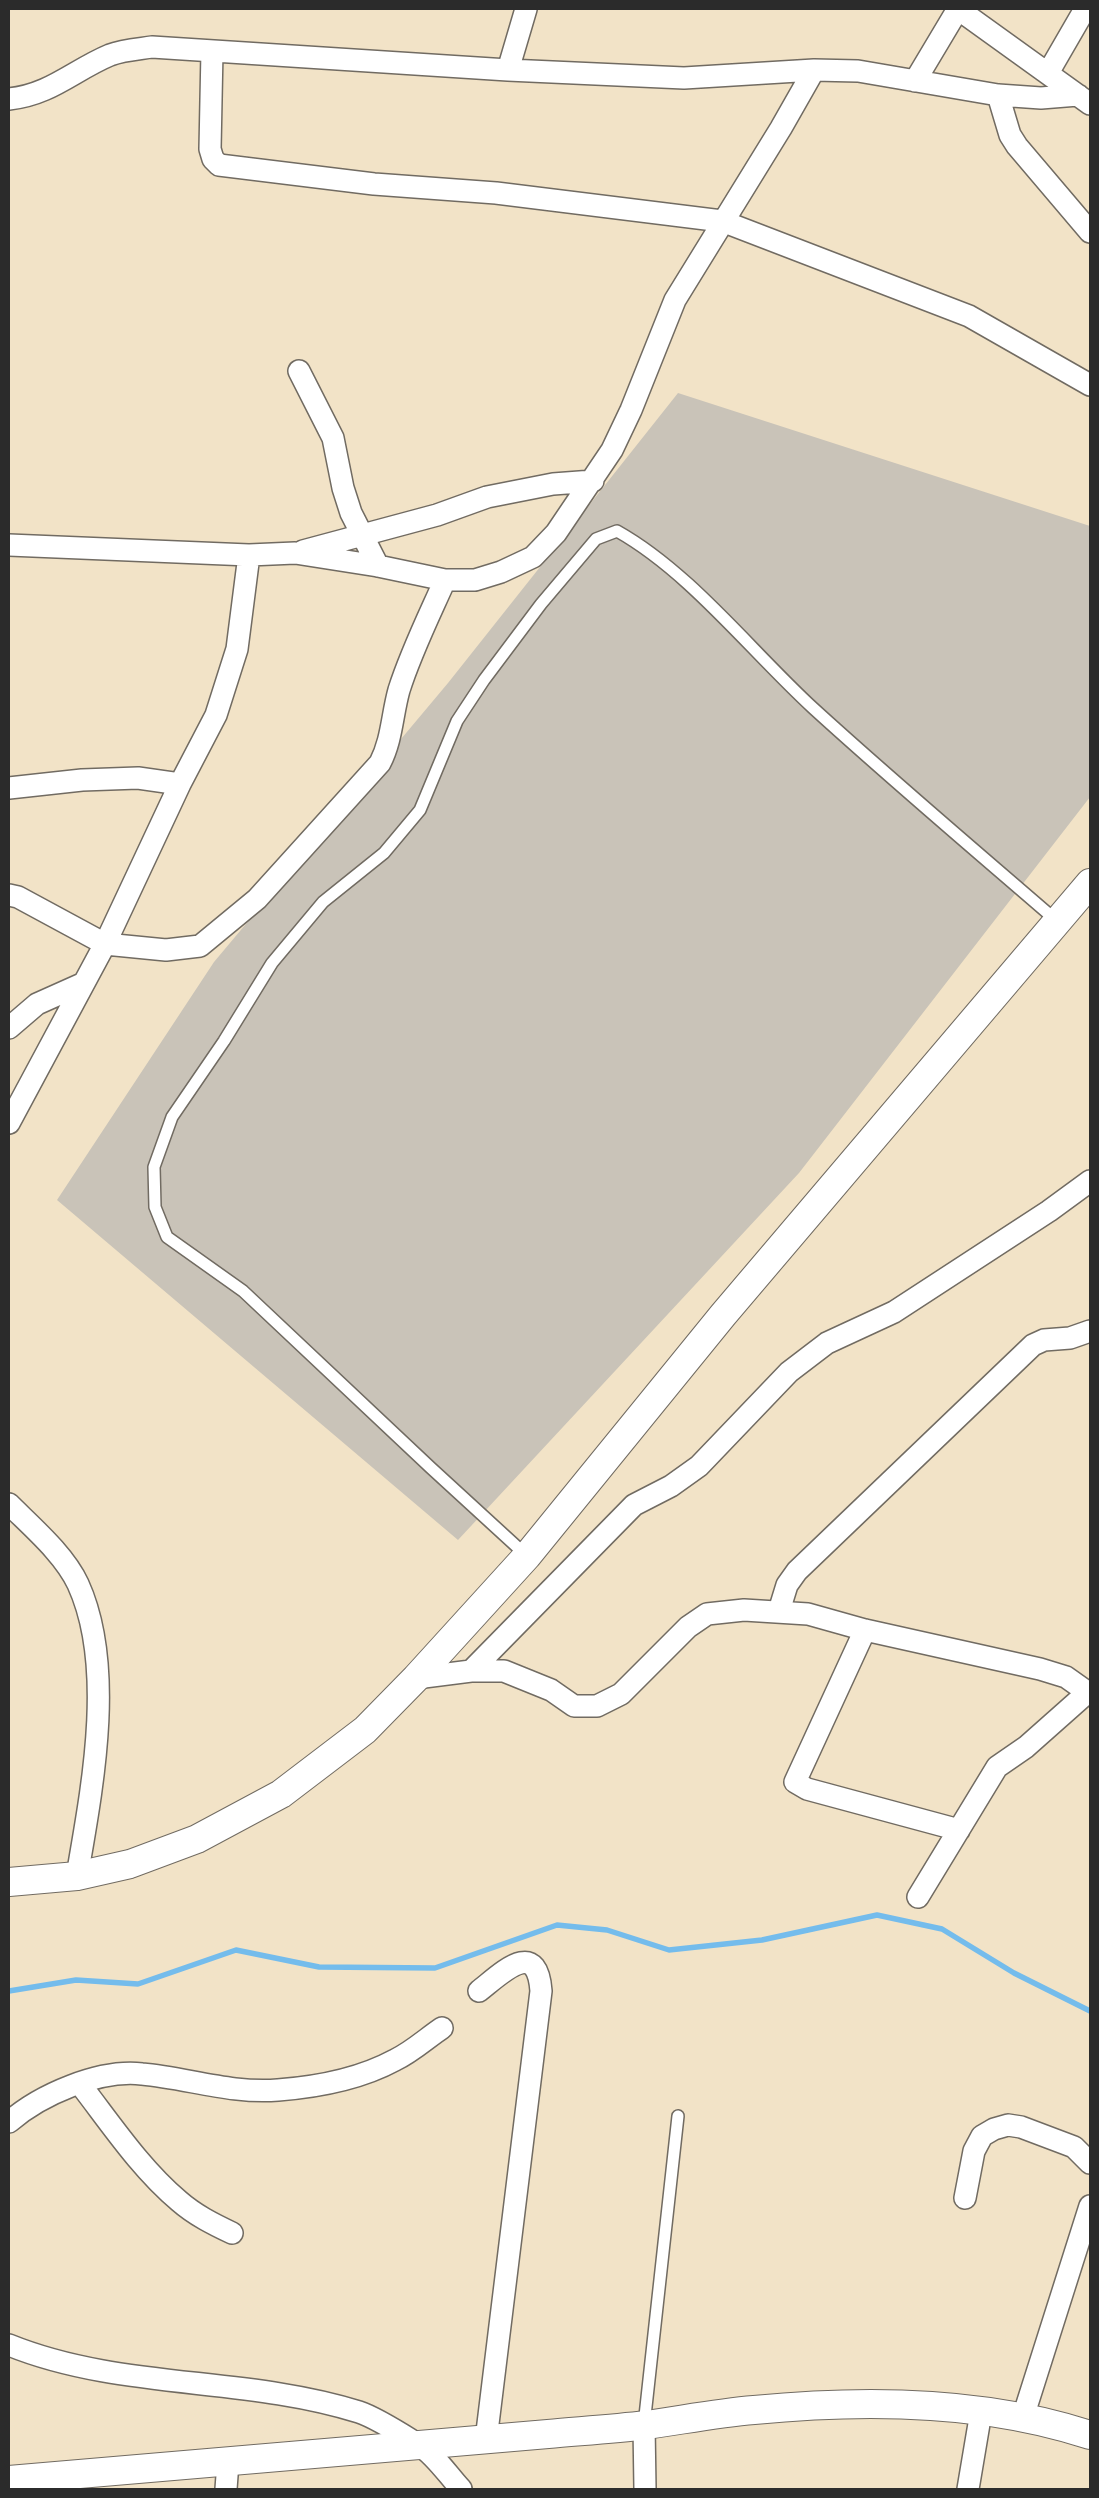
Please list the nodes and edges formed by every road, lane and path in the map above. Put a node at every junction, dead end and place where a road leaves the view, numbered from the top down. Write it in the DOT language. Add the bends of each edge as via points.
graph roads {
  1 [pos="526,9"];
  2 [pos="958,9"];
  3 [pos="1085,9"];
  4 [pos="212,51"];
  5 [pos="508,70"];
  6 [pos="814,70"];
  7 [pos="1048,73"];
  8 [pos="915,81"];
  9 [pos="998,94"];
  10 [pos="9,99"];
  11 [pos="1084,100"];
  12 [pos="722,221"];
  13 [pos="1090,232"];
  14 [pos="299,371"];
  15 [pos="1090,385"];
  16 [pos="593,481"];
  17 [pos="362,534"];
  18 [pos="9,545"];
  19 [pos="295,553"];
  20 [pos="249,555"];
  21 [pos="378,566"];
  22 [pos="445,580"];
  23 [pos="180,784"];
  24 [pos="9,788"];
  25 [pos="1090,883"];
  26 [pos="9,895"];
  27 [pos="1058,922"];
  28 [pos="105,944"];
  29 [pos="84,983"];
  30 [pos="9,1028"];
  31 [pos="9,1123"];
  32 [pos="1090,1181"];
  33 [pos="1090,1331"];
  34 [pos="9,1504"];
  35 [pos="527,1556"];
  36 [pos="779,1611"];
  37 [pos="865,1630"];
  38 [pos="471,1672"];
  39 [pos="416,1678"];
  40 [pos="1089,1693"];
  41 [pos="959,1830"];
  42 [pos="78,1876"];
  43 [pos="9,1882"];
  44 [pos="918,1897"];
  45 [pos="479,1991"];
  46 [pos="442,2028"];
  47 [pos="80,2084"];
  48 [pos="13,2112"];
  49 [pos="678,2116"];
  50 [pos="1090,2163"];
  51 [pos="965,2198"];
  52 [pos="1090,2206"];
  53 [pos="232,2233"];
  54 [pos="9,2345"];
  55 [pos="981,2412"];
  56 [pos="1023,2417"];
  57 [pos="644,2425"];
  58 [pos="1090,2435"];
  59 [pos="486,2440"];
  60 [pos="421,2446"];
  61 [pos="228,2462"];
  62 [pos="9,2480"];
  63 [pos="226,2489"];
  64 [pos="461,2489"];
  65 [pos="644,2489"];
  66 [pos="968,2489"];
  1 -- 5 [label="street"];
  2 -- 7 [label="street"];
  2 -- 8 [label="street"];
  3 -- 7 [label="street"];
  4 -- 5 [label="street"];
  4 -- 10 [label="street" via="152,47 112,54 52,88 27,97"];
  4 -- 12 [label="street" via="210,149 213,159 220,165 374,184 515,195"];
  5 -- 6 [label="street" via="684,78"];
  6 -- 8 [label="street" via="884,74"];
  6 -- 12 [label="street"];
  7 -- 11 [label="street"];
  8 -- 9 [label="street"];
  9 -- 11 [label="street"];
  9 -- 13 [label="street" via="1010,134"];
  12 -- 15 [label="street" via="969,316"];
  12 -- 16 [label="street" via="675,300 631,410"];
  14 -- 17 [label="street" via="333,438 343,488 351,514"];
  16 -- 17 [label="street" via="553,484 487,496 437,515"];
  16 -- 22 [label="street" via="556,533 533,557 475,580"];
  17 -- 19 [label="street"];
  17 -- 21 [label="street"];
  18 -- 20 [label="street"];
  19 -- 20 [label="street"];
  19 -- 21 [label="street"];
  20 -- 23 [label="street" via="237,649 216,715"];
  21 -- 22 [label="street"];
  22 -- 28 [label="street" via="408,662 398,692 388,747 380,763 257,898 200,946 166,950"];
  23 -- 24 [label="street" via="138,778"];
  23 -- 28 [label="street"];
  25 -- 27 [label="street"];
  26 -- 28 [label="street"];
  27 -- 35 [label="street" via="723,1315"];
  27 -- 35 [label="lane" via="812,707 683,581 642,546 616,531 596,539 541,604 457,721 420,810 384,853 323,902 272,963 172,1117 154,1167 155,1207 167,1237 243,1291"];
  28 -- 29 [label="street"];
  29 -- 30 [label="street" via="37,1004"];
  29 -- 31 [label="street"];
  32 -- 38 [label="street" via="894,1312 827,1343 788,1372 699,1466 634,1506"];
  33 -- 36 [label="street" via="1033,1345 797,1571 787,1585"];
  34 -- 42 [label="street" via="52,1547 78,1583 93,1629 98,1695 92,1790"];
  35 -- 39 [label="street"];
  36 -- 37 [label="street" via="808,1614"];
  36 -- 38 [label="street" via="707,1614 688,1626 621,1694 597,1706 574,1706 551,1690 504,1672"];
  37 -- 40 [label="street" via="1040,1669 1066,1677"];
  37 -- 41 [label="street" via="795,1782 807,1789"];
  38 -- 39 [label="street"];
  39 -- 42 [label="street" via="365,1730 281,1794 197,1839 130,1864"];
  40 -- 41 [label="street" via="998,1767"];
  41 -- 44 [label="street"];
  42 -- 43 [label="street"];
  45 -- 59 [label="street" via="515,1963 526,1961 535,1967 540,1979"];
  46 -- 47 [label="street" via="396,2060 327,2084 241,2090 140,2073 111,2075"];
  47 -- 48 [label="street"];
  47 -- 53 [label="street" via="142,2164 173,2196 203,2219"];
  49 -- 57 [label="lane"];
  50 -- 51 [label="street" via="1074,2147 1008,2125 982,2136 974,2151"];
  52 -- 56 [label="street"];
  54 -- 60 [label="street" via="28,2353 123,2375 288,2395 343,2408 361,2413"];
  55 -- 56 [label="street"];
  55 -- 57 [label="street" via="873,2404 811,2406 753,2410"];
  55 -- 66 [label="street"];
  56 -- 58 [label="street"];
  57 -- 59 [label="street"];
  57 -- 65 [label="street"];
  59 -- 60 [label="street"];
  60 -- 61 [label="street"];
  60 -- 64 [label="street"];
  61 -- 62 [label="street"];
  61 -- 63 [label="street"];
}
